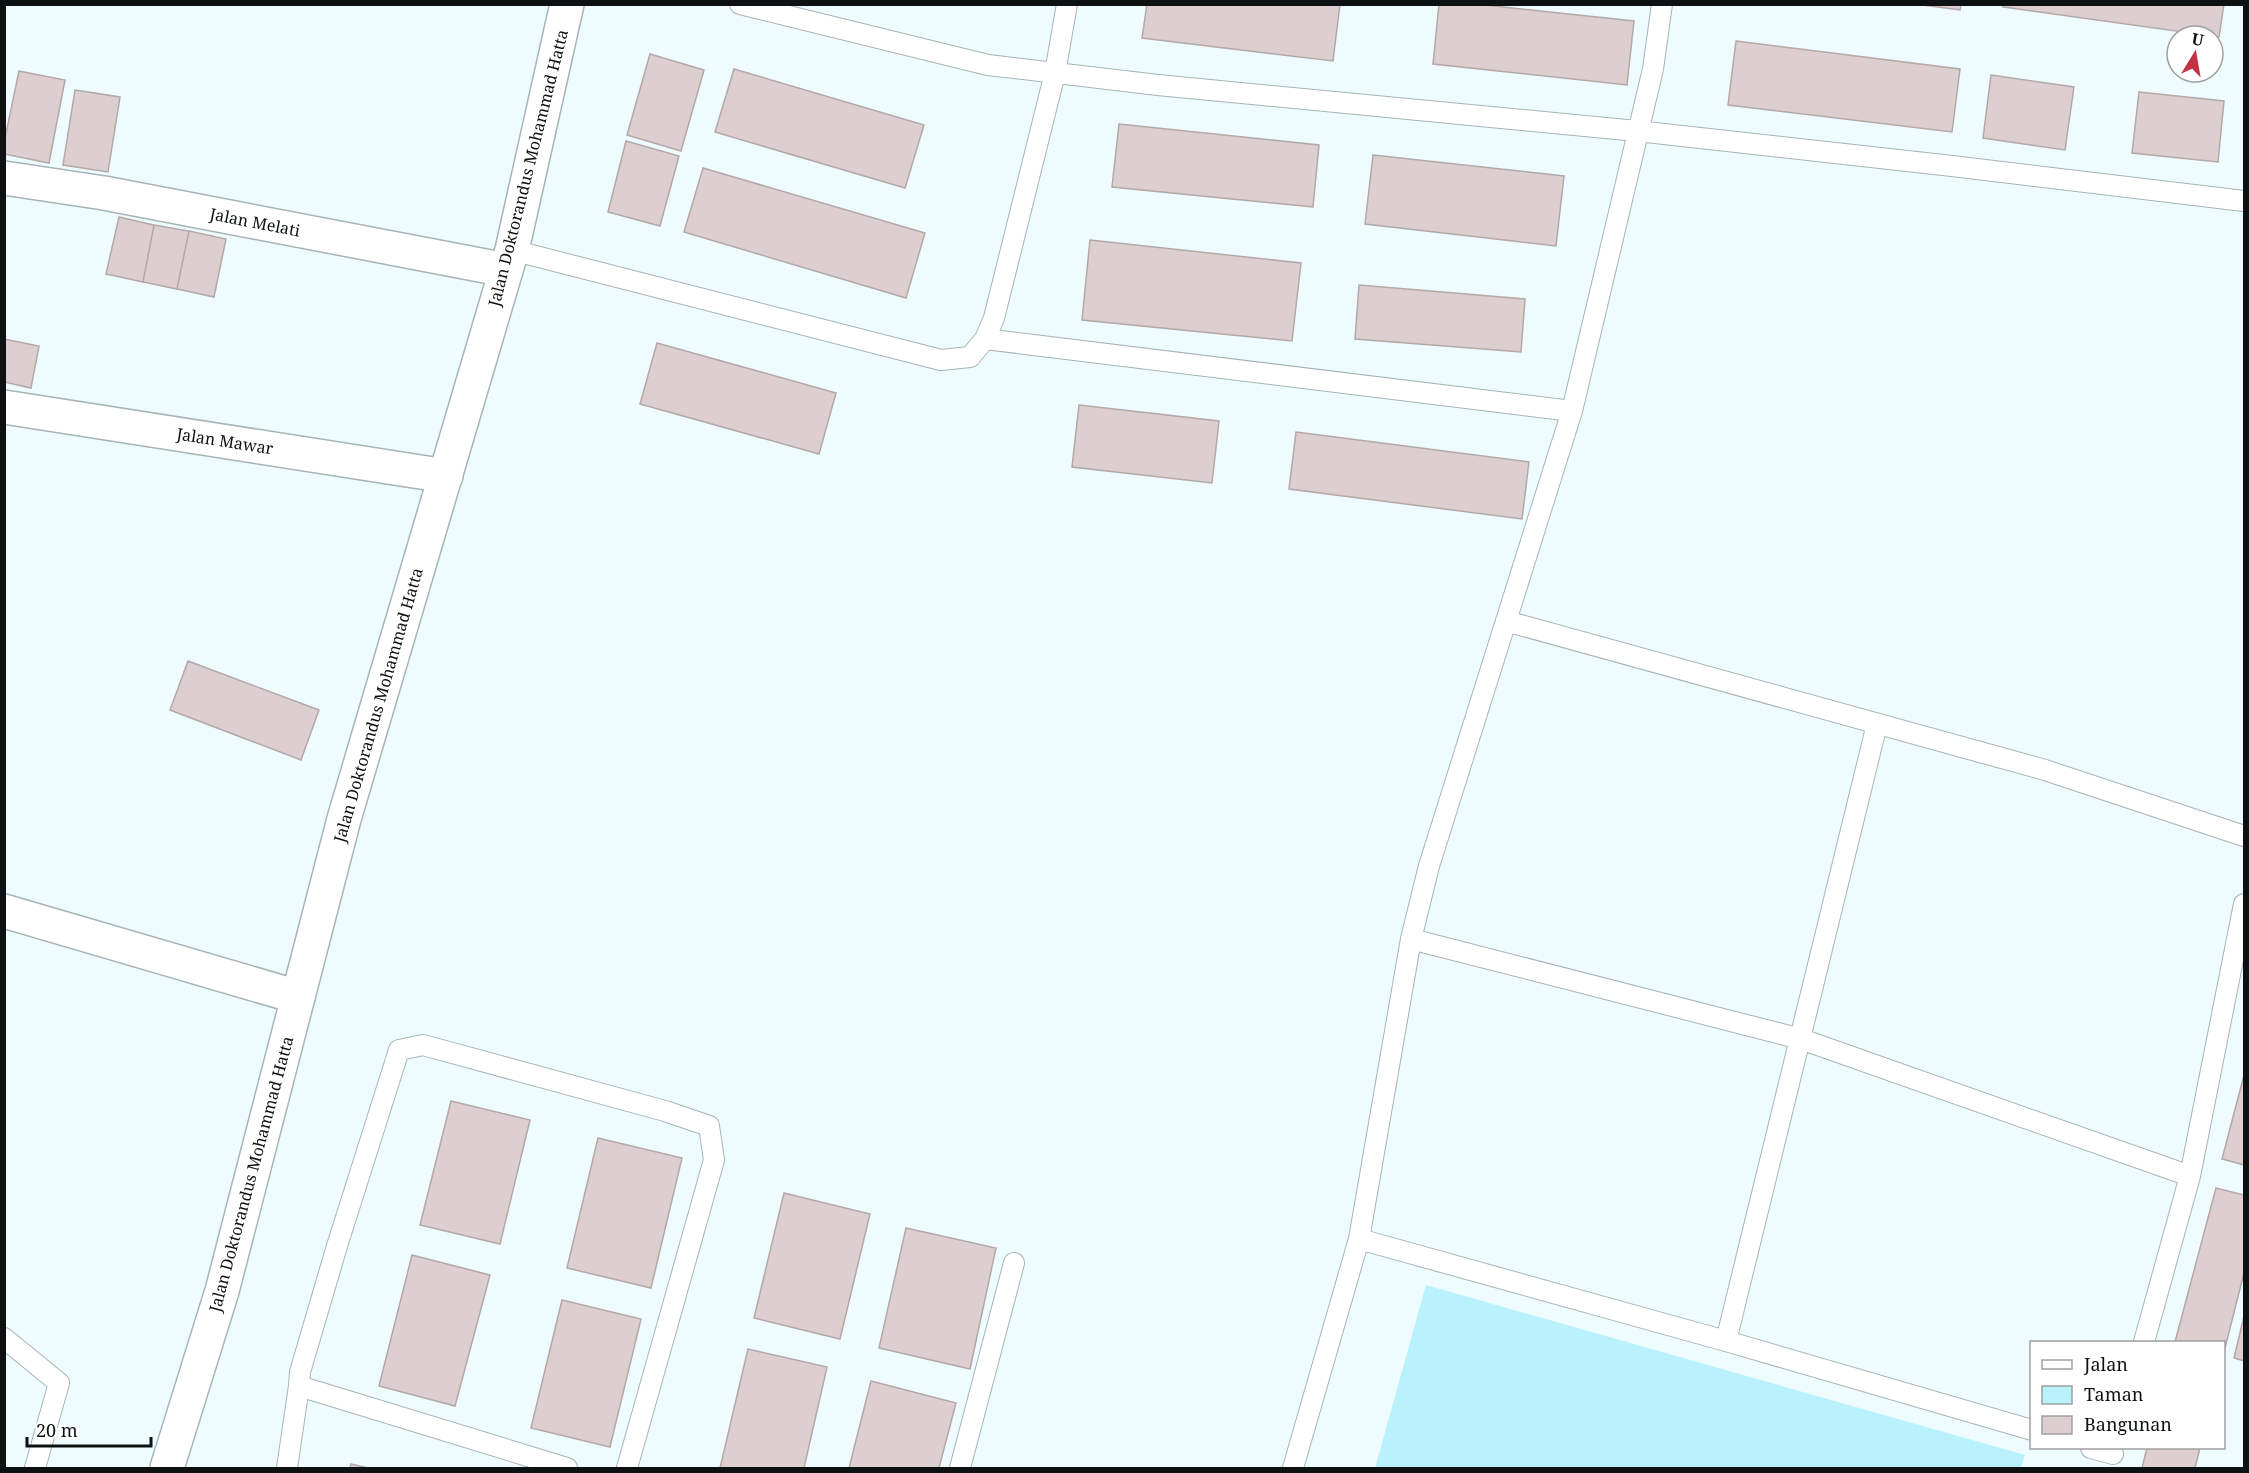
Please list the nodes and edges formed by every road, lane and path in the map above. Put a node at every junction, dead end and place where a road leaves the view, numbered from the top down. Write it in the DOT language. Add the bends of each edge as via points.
graph roads {
  1 [pos="567,4"];
  2 [pos="740,4"];
  3 [pos="1067,4"];
  4 [pos="1662,4"];
  5 [pos="1055,73"];
  6 [pos="1637,131"];
  7 [pos="4,178"];
  8 [pos="2244,201"];
  9 [pos="509,260"];
  10 [pos="985,339"];
  11 [pos="4,407"];
  12 [pos="1572,411"];
  13 [pos="446,476"];
  14 [pos="1506,621"];
  15 [pos="1877,724"];
  16 [pos="2244,836"];
  17 [pos="2244,904"];
  18 [pos="4,911"];
  19 [pos="1411,939"];
  20 [pos="298,997"];
  21 [pos="1801,1039"];
  22 [pos="2190,1176"];
  23 [pos="1359,1239"];
  24 [pos="1014,1263"];
  25 [pos="4,1338"];
  26 [pos="1726,1341"];
  27 [pos="2144,1341"];
  28 [pos="299,1386"];
  29 [pos="2030,1430"];
  30 [pos="2093,1449"];
  31 [pos="2113,1457"];
  32 [pos="36,1468"];
  33 [pos="167,1468"];
  34 [pos="286,1468"];
  35 [pos="567,1468"];
  36 [pos="627,1468"];
  37 [pos="960,1468"];
  38 [pos="1293,1468"];
  1 -- 9 [label="street, Jalan Doktorandus Mohammad Hatta"];
  2 -- 5 [label="lane" via="988,65"];
  3 -- 5 [label="lane"];
  4 -- 6 [label="lane" via="1653,69"];
  5 -- 6 [label="lane"];
  5 -- 10 [label="lane" via="994,318"];
  6 -- 8 [label="lane"];
  6 -- 12 [label="lane"];
  7 -- 9 [label="street, Jalan Melati"];
  9 -- 10 [label="lane" via="941,360 970,357"];
  9 -- 13 [label="street, Jalan Doktorandus Mohammad Hatta"];
  10 -- 12 [label="lane"];
  11 -- 13 [label="street, Jalan Mawar"];
  12 -- 14 [label="lane"];
  13 -- 20 [label="street, Jalan Doktorandus Mohammad Hatta" via="344,819"];
  14 -- 15 [label="lane"];
  14 -- 19 [label="lane" via="1428,866"];
  15 -- 16 [label="lane" via="2045,770"];
  15 -- 21 [label="lane"];
  17 -- 22 [label="lane"];
  18 -- 20 [label="street"];
  19 -- 21 [label="lane"];
  19 -- 23 [label="lane"];
  20 -- 33 [label="street, Jalan Doktorandus Mohammad Hatta" via="222,1291"];
  21 -- 22 [label="lane"];
  21 -- 26 [label="lane"];
  22 -- 27 [label="lane"];
  23 -- 26 [label="lane"];
  23 -- 38 [label="lane"];
  24 -- 37 [label="lane"];
  25 -- 32 [label="lane" via="59,1383"];
  26 -- 29 [label="lane"];
  28 -- 34 [label="lane"];
  28 -- 35 [label="lane"];
  28 -- 36 [label="lane" via="337,1246 399,1050 423,1045 709,1126 714,1160"];
  30 -- 31 [label="lane"];
}
